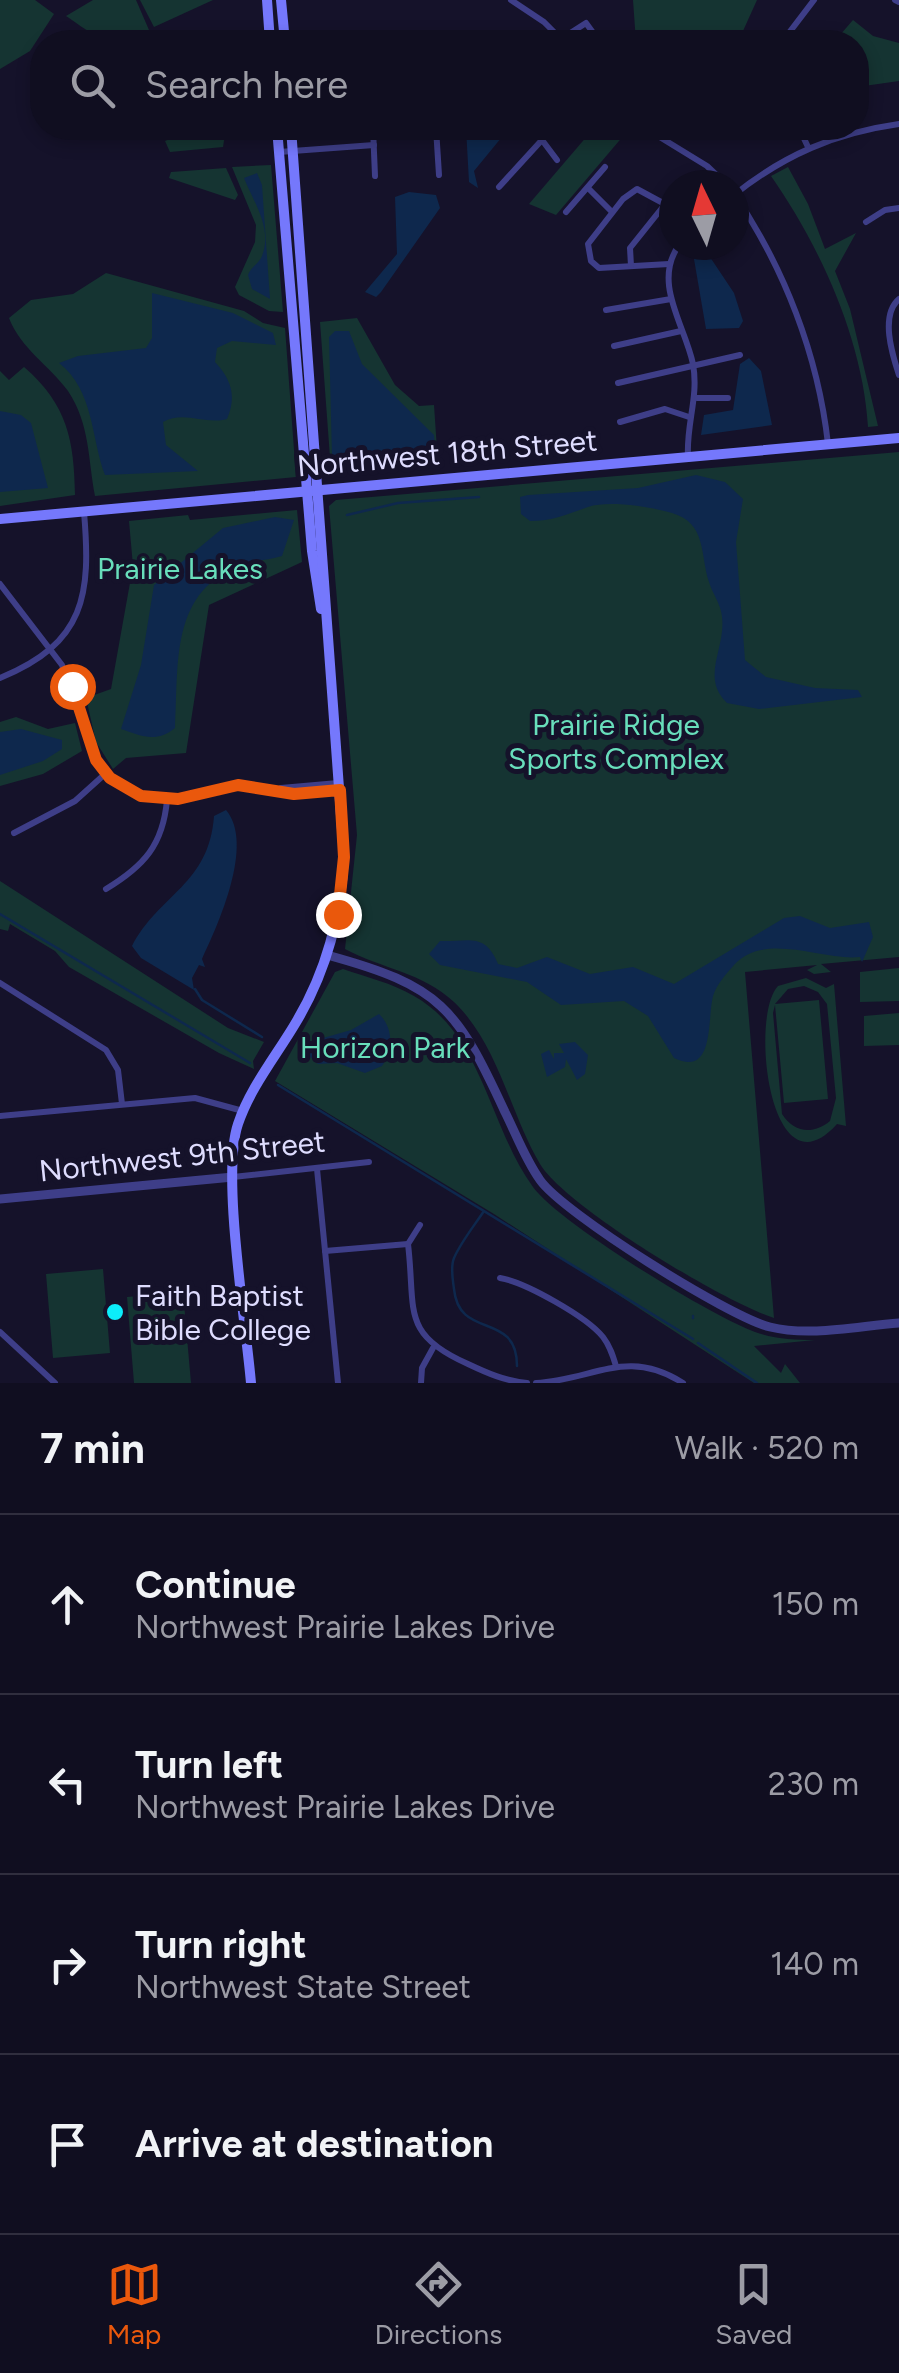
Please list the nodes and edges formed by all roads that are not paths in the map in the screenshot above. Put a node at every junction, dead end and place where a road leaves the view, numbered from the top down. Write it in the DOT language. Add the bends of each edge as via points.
graph roads {
  1 [pos="268,0"];
  2 [pos="282,0"];
  3 [pos="511,0"];
  4 [pos="814,0"];
  5 [pos="269,30"];
  6 [pos="283,30"];
  7 [pos="548,30"];
  8 [pos="791,30"];
  9 [pos="899,124"];
  10 [pos="869,129"];
  11 [pos="278,140"];
  12 [pos="292,140"];
  13 [pos="374,140"];
  14 [pos="436,140"];
  15 [pos="665,140"];
  16 [pos="805,140"];
  17 [pos="828,140"];
  18 [pos="541,141"];
  19 [pos="374,145"];
  20 [pos="808,146"];
  21 [pos="292,151"];
  22 [pos="279,152"];
  23 [pos="556,160"];
  24 [pos="605,168"];
  25 [pos="711,170"];
  26 [pos="376,176"];
  27 [pos="438,176"];
  28 [pos="749,185"];
  29 [pos="499,187"];
  30 [pos="588,188"];
  31 [pos="659,200"];
  32 [pos="899,208"];
  33 [pos="566,212"];
  34 [pos="612,212"];
  35 [pos="659,212"];
  36 [pos="749,220"];
  37 [pos="866,222"];
  38 [pos="671,260"];
  39 [pos="669,264"];
  40 [pos="632,266"];
  41 [pos="670,299"];
  42 [pos="899,299"];
  43 [pos="606,310"];
  44 [pos="681,331"];
  45 [pos="614,346"];
  46 [pos="740,355"];
  47 [pos="693,365"];
  48 [pos="899,375"];
  49 [pos="618,383"];
  50 [pos="697,398"];
  51 [pos="728,398"];
  52 [pos="690,416"];
  53 [pos="620,422"];
  54 [pos="899,438"];
  55 [pos="828,445"];
  56 [pos="688,457"];
  57 [pos="312,490"];
  58 [pos="84,511"];
  59 [pos="0,519"];
  60 [pos="0,584"];
  61 [pos="50,648"];
  62 [pos="0,678"];
  63 [pos="105,774"];
  64 [pos="340,787"];
  65 [pos="167,800"];
  66 [pos="14,833"];
  67 [pos="106,889"];
  68 [pos="327,954"];
  69 [pos="0,983"];
  70 [pos="122,1104"];
  71 [pos="243,1112"];
  72 [pos="0,1116"];
  73 [pos="369,1162"];
  74 [pos="317,1170"];
  75 [pos="233,1177"];
  76 [pos="0,1199"];
  77 [pos="420,1225"];
  78 [pos="408,1244"];
  79 [pos="325,1251"];
  80 [pos="500,1278"];
  81 [pos="899,1323"];
  82 [pos="0,1332"];
  83 [pos="433,1348"];
  84 [pos="616,1366"];
  85 [pos="562,1381"];
  86 [pos="54,1383"];
  87 [pos="252,1383"];
  88 [pos="338,1383"];
  89 [pos="421,1383"];
  90 [pos="527,1383"];
  91 [pos="536,1383"];
  92 [pos="683,1383"];
  1 -- 5 [label="main road"];
  2 -- 6 [label="main road"];
  3 -- 7 [label="street"];
  4 -- 8 [label="street"];
  9 -- 10 [label="street"];
  11 -- 22 [label="main road"];
  12 -- 21 [label="main road"];
  13 -- 19 [label="street"];
  14 -- 27 [label="street"];
  15 -- 25 [label="street"];
  16 -- 20 [label="street"];
  17 -- 20 [label="street"];
  18 -- 23 [label="street"];
  18 -- 29 [label="street"];
  19 -- 21 [label="street"];
  19 -- 26 [label="street"];
  20 -- 28 [label="street"];
  21 -- 22 [label="street"];
  21 -- 57 [label="main road"];
  22 -- 57 [label="main road"];
  24 -- 30 [label="street"];
  30 -- 33 [label="street"];
  30 -- 34 [label="street"];
  31 -- 34 [label="street" via="637,189"];
  32 -- 37 [label="street"];
  34 -- 40 [label="street" via="590,239 588,255 599,268"];
  35 -- 40 [label="street" via="630,248"];
  36 -- 55 [label="street" via="796,314"];
  38 -- 39 [label="street"];
  39 -- 40 [label="street"];
  39 -- 41 [label="street"];
  41 -- 43 [label="street"];
  41 -- 44 [label="street"];
  42 -- 48 [label="street" via="889,317"];
  44 -- 45 [label="street"];
  44 -- 47 [label="street"];
  46 -- 47 [label="street"];
  47 -- 49 [label="street"];
  47 -- 50 [label="street"];
  50 -- 51 [label="street"];
  50 -- 52 [label="street"];
  52 -- 53 [label="street" via="665,410"];
  52 -- 56 [label="street"];
  54 -- 55 [label="main road, Northwest 18th Street"];
  55 -- 56 [label="main road, Northwest 18th Street"];
  56 -- 57 [label="main road, Northwest 18th Street"];
  57 -- 58 [label="main road, Northwest 18th Street"];
  57 -- 64 [label="main road"];
  58 -- 59 [label="main road, Northwest 18th Street"];
  58 -- 61 [label="street" via="88,583 72,622"];
  60 -- 61 [label="street"];
  61 -- 62 [label="street"];
  61 -- 63 [label="street"];
  63 -- 65 [label="street" via="141,796"];
  63 -- 66 [label="street" via="62,810"];
  64 -- 65 [label="street" via="294,794 228,786"];
  64 -- 68 [label="main road" via="342,880"];
  65 -- 67 [label="street" via="154,849"];
  68 -- 71 [label="main road" via="306,1006"];
  68 -- 81 [label="street" via="412,984 452,1013 534,1171 579,1217 756,1322 799,1331"];
  69 -- 70 [label="street" via="106,1050 118,1070"];
  70 -- 71 [label="street" via="204,1098"];
  70 -- 72 [label="street"];
  71 -- 75 [label="main road" via="234,1137"];
  73 -- 74 [label="street, Northwest 9th Street"];
  74 -- 75 [label="street, Northwest 9th Street"];
  74 -- 79 [label="street"];
  75 -- 76 [label="street, Northwest 9th Street"];
  75 -- 87 [label="main road"];
  77 -- 78 [label="street"];
  78 -- 79 [label="street"];
  78 -- 83 [label="street" via="416,1321"];
  79 -- 88 [label="street"];
  80 -- 84 [label="street" via="525,1285 600,1333"];
  82 -- 86 [label="street"];
  83 -- 89 [label="street"];
  83 -- 90 [label="street"];
  84 -- 85 [label="street"];
  84 -- 92 [label="street" via="647,1365"];
  85 -- 91 [label="street"];
}
